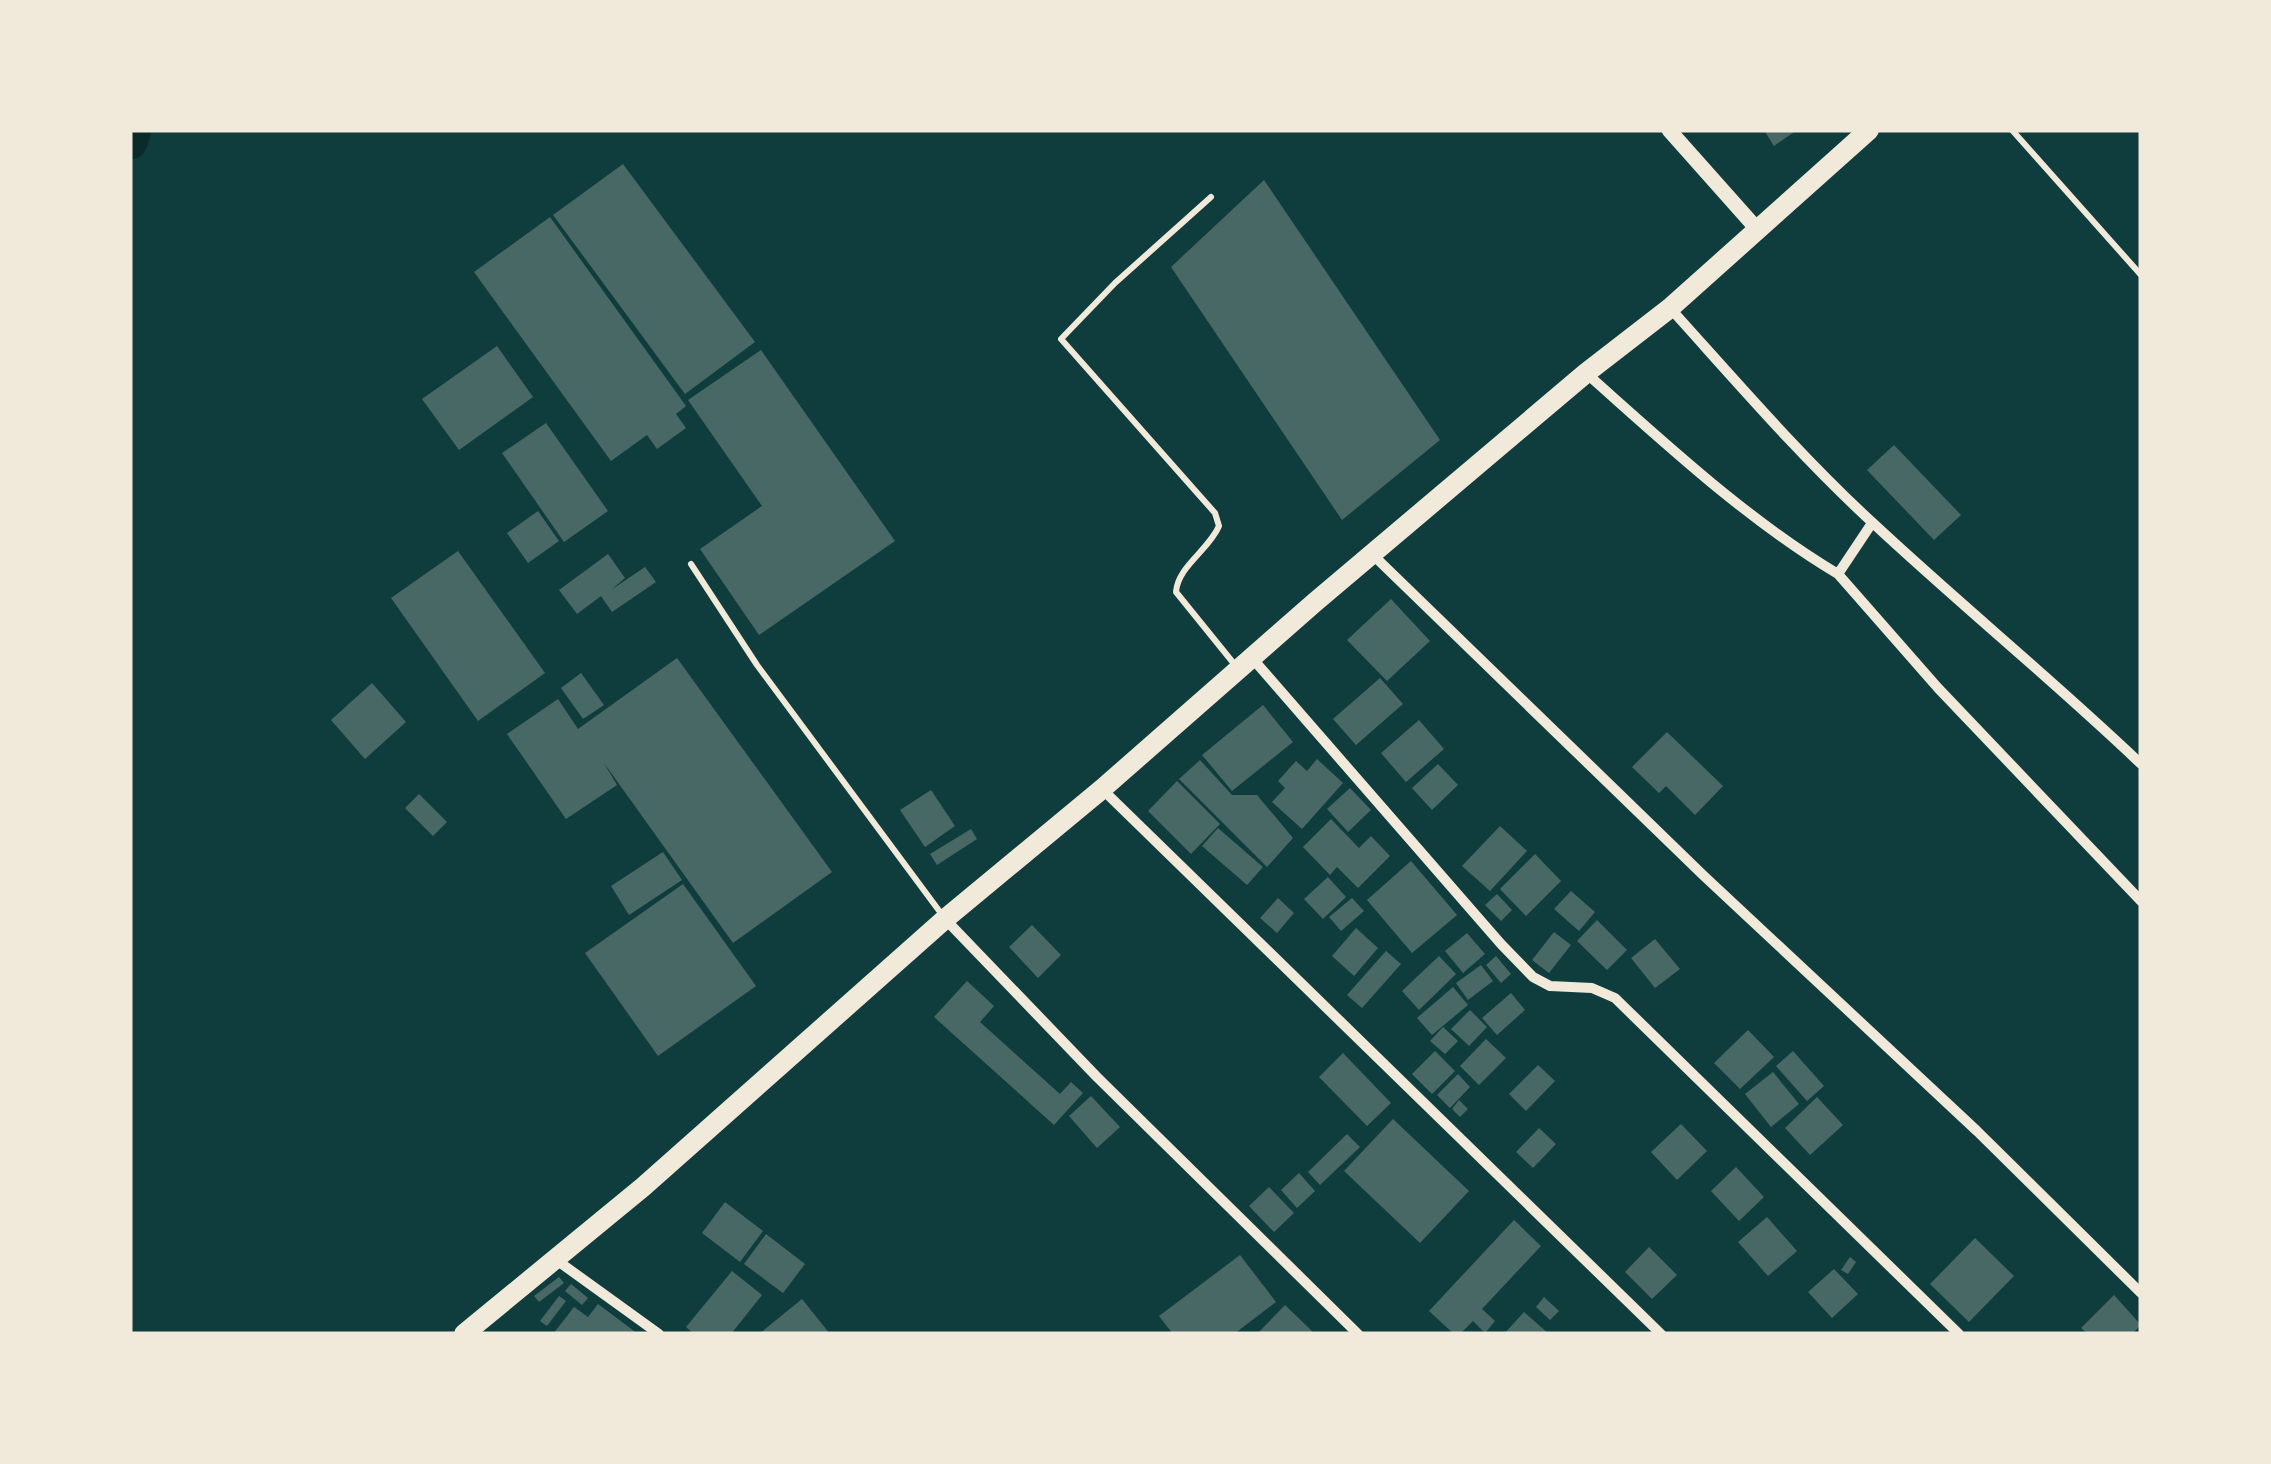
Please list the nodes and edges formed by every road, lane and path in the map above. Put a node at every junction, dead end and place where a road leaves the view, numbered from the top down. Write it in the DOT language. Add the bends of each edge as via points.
graph roads {
  1 [pos="1669,130"];
  2 [pos="1869,130"];
  3 [pos="2012,130"];
  4 [pos="1211,197"];
  5 [pos="1757,229"];
  6 [pos="2141,275"];
  7 [pos="1670,308"];
  8 [pos="1586,373"];
  9 [pos="1872,523"];
  10 [pos="1372,554"];
  11 [pos="691,564"];
  12 [pos="1838,574"];
  13 [pos="1245,664"];
  14 [pos="2141,764"];
  15 [pos="1102,789"];
  16 [pos="2141,901"];
  17 [pos="945,919"];
  18 [pos="555,1259"];
  19 [pos="2141,1293"];
  20 [pos="464,1334"];
  21 [pos="660,1334"];
  22 [pos="1358,1334"];
  23 [pos="1661,1334"];
  24 [pos="1959,1334"];
  1 -- 5 [label="street"];
  2 -- 5 [label="highway"];
  3 -- 6 [label="lane"];
  4 -- 13 [label="lane" via="1061,339 1214,512 1215,536 1177,581 1176,592"];
  5 -- 7 [label="highway"];
  7 -- 8 [label="highway"];
  7 -- 9 [label="street"];
  8 -- 10 [label="highway"];
  8 -- 12 [label="street" via="1738,503"];
  9 -- 12 [label="street"];
  9 -- 14 [label="street"];
  10 -- 13 [label="highway"];
  10 -- 19 [label="street"];
  11 -- 17 [label="lane"];
  12 -- 16 [label="street"];
  13 -- 15 [label="highway"];
  13 -- 24 [label="street" via="1533,977 1615,998"];
  15 -- 17 [label="highway"];
  15 -- 23 [label="street"];
  17 -- 18 [label="highway"];
  17 -- 22 [label="street"];
  18 -- 20 [label="highway"];
  18 -- 21 [label="street"];
}
